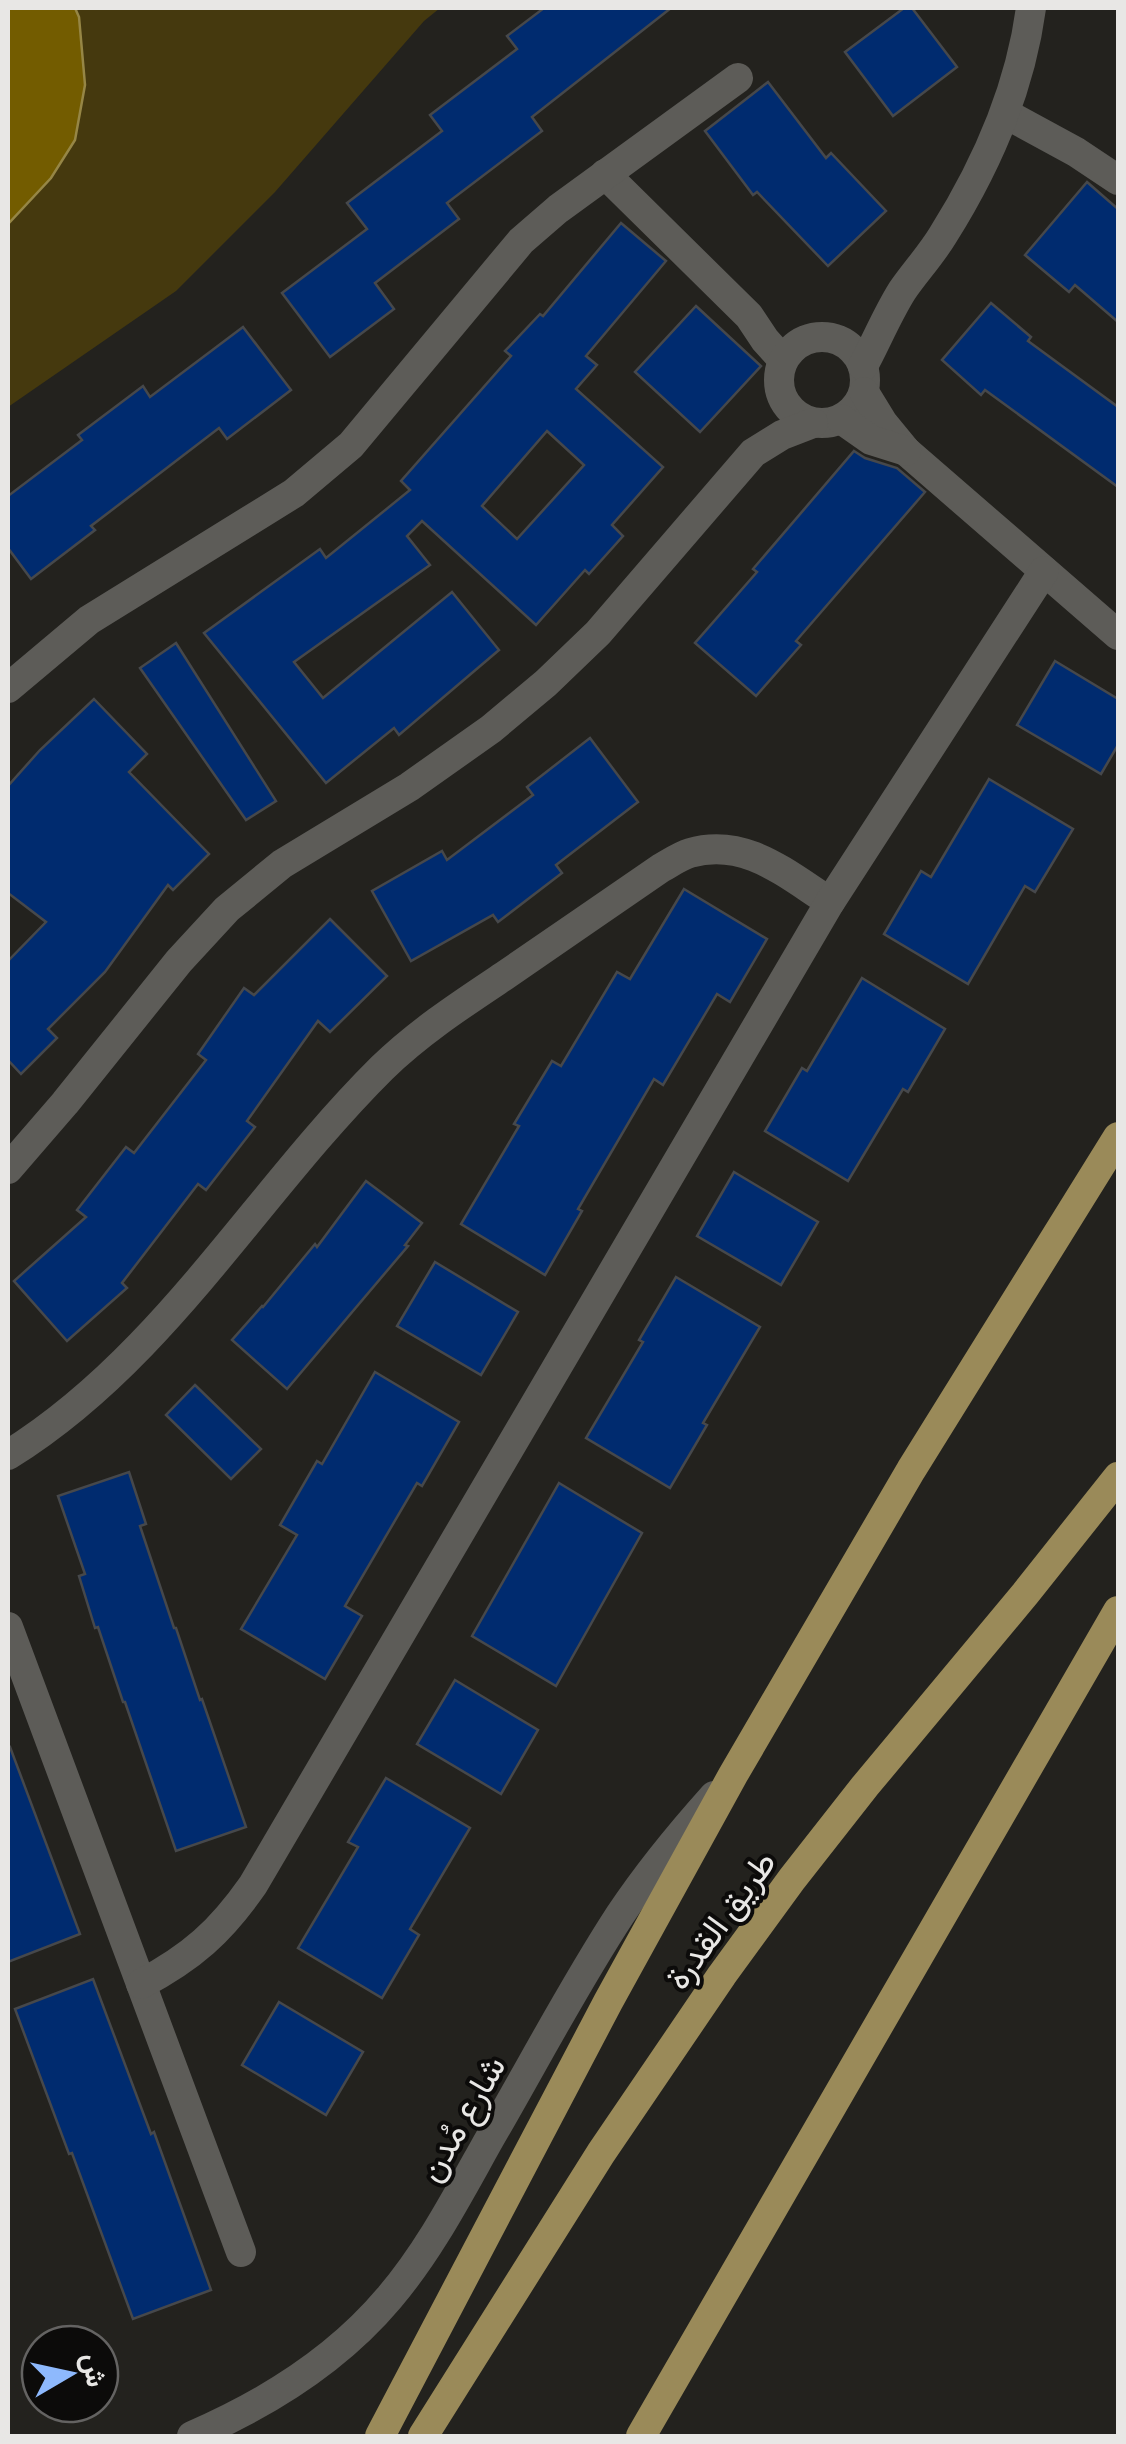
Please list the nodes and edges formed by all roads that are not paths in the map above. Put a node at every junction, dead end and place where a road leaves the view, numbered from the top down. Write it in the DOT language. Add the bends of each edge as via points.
graph roads {
  1 [pos="1031,8"];
  2 [pos="738,78"];
  3 [pos="1006,114"];
  4 [pos="605,174"];
  5 [pos="1118,180"];
  6 [pos="901,293"];
  7 [pos="840,340"];
  8 [pos="789,361"];
  9 [pos="863,379"];
  10 [pos="827,421"];
  11 [pos="906,452"];
  12 [pos="753,453"];
  13 [pos="1044,572"];
  14 [pos="1118,636"];
  15 [pos="8,688"];
  16 [pos="830,902"];
  17 [pos="1118,1136"];
  18 [pos="8,1169"];
  19 [pos="8,1455"];
  20 [pos="1118,1477"];
  21 [pos="1118,1611"];
  22 [pos="8,1627"];
  23 [pos="733,1775"];
  24 [pos="141,1984"];
  25 [pos="240,2252"];
  26 [pos="192,2436"];
  27 [pos="380,2436"];
  28 [pos="423,2436"];
  29 [pos="640,2436"];
  1 -- 3 [label="street"];
  2 -- 4 [label="street"];
  3 -- 5 [label="street"];
  3 -- 6 [label="street" via="942,238"];
  4 -- 8 [label="street"];
  4 -- 15 [label="street" via="520,240 337,457 294,493 89,620"];
  6 -- 7 [label="street"];
  6 -- 9 [label="street"];
  7 -- 8 [label="street" via="822,336"];
  7 -- 9 [label="street" via="854,351"];
  8 -- 10 [label="street" via="782,396 789,408 800,418"];
  8 -- 12 [label="street"];
  9 -- 10 [label="street" via="855,408"];
  9 -- 11 [label="street"];
  10 -- 11 [label="street"];
  10 -- 12 [label="street" via="782,435"];
  11 -- 13 [label="street"];
  12 -- 18 [label="street" via="598,634 546,683 491,729 282,864 227,909"];
  13 -- 14 [label="street"];
  13 -- 16 [label="street"];
  16 -- 19 [label="street" via="746,852 716,848 661,868 440,1019 385,1065 128,1358"];
  16 -- 24 [label="street" via="253,1884 204,1944"];
  17 -- 23 [label="main road"];
  20 -- 28 [label="main road, طريق القدرة" via="865,1786 722,1975"];
  21 -- 29 [label="main road"];
  22 -- 24 [label="street"];
  23 -- 26 [label="street, شارع مُدن" via="619,1917 433,2238 387,2300 296,2380"];
  23 -- 27 [label="main road"];
  24 -- 25 [label="street"];
}
